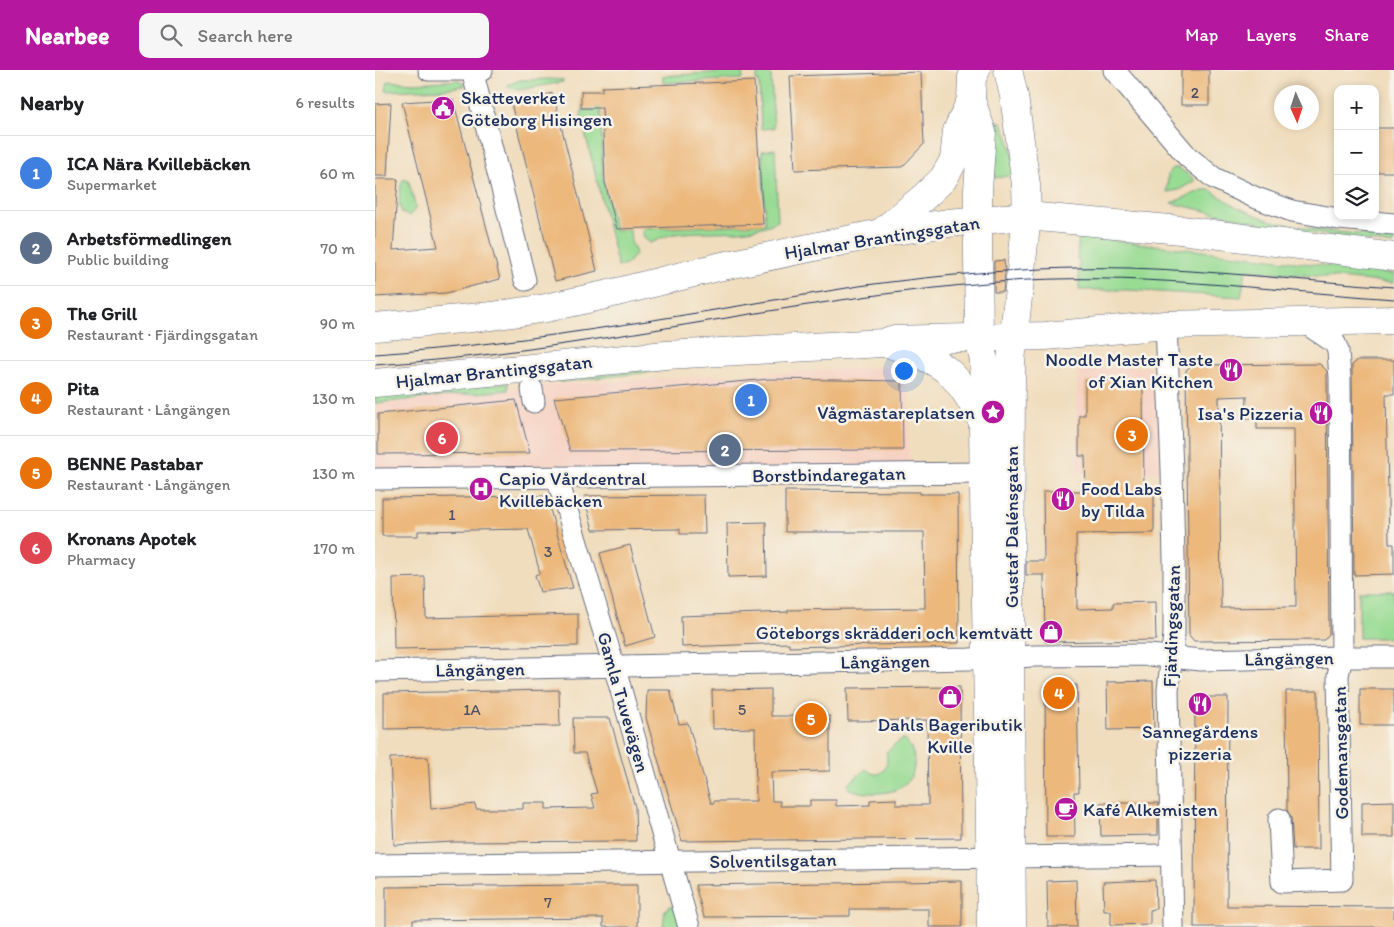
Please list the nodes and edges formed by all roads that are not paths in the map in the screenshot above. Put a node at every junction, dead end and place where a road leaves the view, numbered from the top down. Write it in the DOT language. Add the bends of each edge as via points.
graph roads {
  1 [pos="429,70"];
  2 [pos="472,70"];
  3 [pos="482,70"];
  4 [pos="976,70"];
  5 [pos="1008,70"];
  6 [pos="1114,70"];
  7 [pos="971,100"];
  8 [pos="1027,216"];
  9 [pos="979,220"];
  10 [pos="1394,224"];
  11 [pos="881,233"];
  12 [pos="1394,257"];
  13 [pos="525,280"];
  14 [pos="1394,320"];
  15 [pos="1302,321"];
  16 [pos="1167,325"];
  17 [pos="375,327"];
  18 [pos="979,337"];
  19 [pos="1013,337"];
  20 [pos="883,343"];
  21 [pos="375,383"];
  22 [pos="983,422"];
  23 [pos="983,472"];
  24 [pos="557,477"];
  25 [pos="375,479"];
  26 [pos="1173,657"];
  27 [pos="1342,657"];
  28 [pos="1394,657"];
  29 [pos="998,658"];
  30 [pos="614,666"];
  31 [pos="375,671"];
  32 [pos="1279,819"];
  33 [pos="1171,855"];
  34 [pos="1002,857"];
  35 [pos="670,861"];
  36 [pos="375,865"];
  37 [pos="689,927"];
  38 [pos="991,927"];
  39 [pos="1012,927"];
  40 [pos="1173,927"];
  1 -- 2 [label="street"];
  2 -- 3 [label="street"];
  2 -- 13 [label="street"];
  4 -- 7 [label="main road, Gustaf Dalénsgatan" via="972,77"];
  5 -- 8 [label="main road, Gustaf Dalénsgatan" via="1026,185"];
  6 -- 10 [label="street" via="1188,157 1214,178 1254,198 1292,211"];
  7 -- 9 [label="main road, Gustaf Dalénsgatan" via="982,132"];
  7 -- 11 [label="main road, Gustaf Dalénsgatan" via="957,131 954,160 943,179"];
  8 -- 9 [label="main road, Hjalmar Brantingsgatan"];
  8 -- 12 [label="main road, Hjalmar Brantingsgatan" via="1181,230"];
  8 -- 19 [label="main road, Gustaf Dalénsgatan"];
  9 -- 11 [label="main road, Hjalmar Brantingsgatan"];
  9 -- 18 [label="main road, Gustaf Dalénsgatan"];
  11 -- 17 [label="main road, Hjalmar Brantingsgatan" via="727,264 546,308"];
  14 -- 15 [label="main road, Hjalmar Brantingsgatan"];
  15 -- 16 [label="main road, Hjalmar Brantingsgatan"];
  15 -- 27 [label="street, Godemansgatan" via="1335,343 1338,353"];
  16 -- 19 [label="main road, Hjalmar Brantingsgatan"];
  16 -- 26 [label="street, Fjärdingsgatan"];
  18 -- 19 [label="main road, Hjalmar Brantingsgatan"];
  18 -- 20 [label="main road, Hjalmar Brantingsgatan"];
  18 -- 22 [label="main road, Gustaf Dalénsgatan" via="984,361"];
  19 -- 29 [label="main road, Gustaf Dalénsgatan"];
  20 -- 21 [label="main road, Hjalmar Brantingsgatan" via="666,355"];
  20 -- 22 [label="main road" via="910,350 946,369 967,392"];
  22 -- 23 [label="main road, Gustaf Dalénsgatan"];
  23 -- 24 [label="street, Borstbindaregatan"];
  23 -- 29 [label="main road, Gustaf Dalénsgatan"];
  24 -- 25 [label="street, Borstbindaregatan"];
  24 -- 30 [label="street, Gamla Tuvevägen"];
  26 -- 27 [label="street, Långängen" via="1201,660"];
  26 -- 29 [label="street, Långängen"];
  26 -- 33 [label="street, Fjärdingsgatan" via="1168,690"];
  27 -- 28 [label="street, Långängen"];
  27 -- 32 [label="street, Godemansgatan" via="1338,675 1342,880 1282,882"];
  29 -- 30 [label="street, Långängen"];
  29 -- 34 [label="main road, Gustaf Dalénsgatan"];
  30 -- 31 [label="street, Långängen"];
  30 -- 35 [label="street, Gamla Tuvevägen"];
  33 -- 34 [label="street, Solventilsgatan"];
  33 -- 40 [label="street, Fjärdingsgatan"];
  34 -- 35 [label="street, Solventilsgatan"];
  34 -- 38 [label="main road, Gustaf Dalénsgatan"];
  34 -- 39 [label="main road, Gustaf Dalénsgatan"];
  35 -- 36 [label="street, Solventilsgatan"];
  35 -- 37 [label="street, Gamla Tuvevägen"];
}
